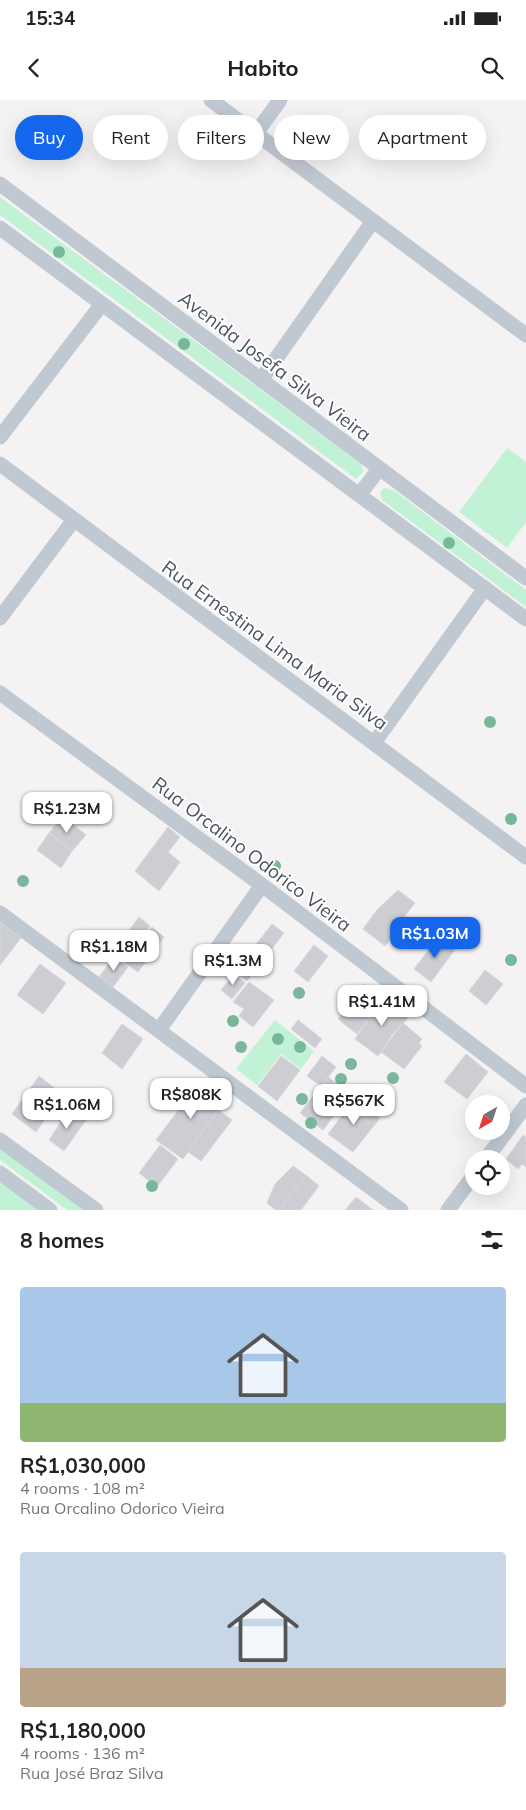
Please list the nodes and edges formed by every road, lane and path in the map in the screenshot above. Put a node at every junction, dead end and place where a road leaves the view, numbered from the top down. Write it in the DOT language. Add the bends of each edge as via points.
graph roads {
  1 [pos="211,100"];
  2 [pos="280,100"];
  3 [pos="231,115"];
  4 [pos="264,122"];
  5 [pos="264,139"];
  6 [pos="0,184"];
  7 [pos="373,221"];
  8 [pos="0,228"];
  9 [pos="102,304"];
  10 [pos="526,335"];
  11 [pos="261,380"];
  12 [pos="0,437"];
  13 [pos="0,464"];
  14 [pos="379,469"];
  15 [pos="360,494"];
  16 [pos="73,521"];
  17 [pos="526,578"];
  18 [pos="485,588"];
  19 [pos="0,618"];
  20 [pos="526,619"];
  21 [pos="0,693"];
  22 [pos="374,743"];
  23 [pos="526,857"];
  24 [pos="262,886"];
  25 [pos="0,912"];
  26 [pos="159,1030"];
  27 [pos="526,1086"];
  28 [pos="526,1104"];
  29 [pos="0,1140"];
  30 [pos="493,1150"];
  31 [pos="0,1173"];
  32 [pos="465,1187"];
  33 [pos="50,1210"];
  34 [pos="96,1210"];
  35 [pos="402,1210"];
  36 [pos="448,1210"];
  1 -- 3 [label="street"];
  2 -- 4 [label="street"];
  5 -- 7 [label="street"];
  6 -- 11 [label="street, Avenida Josefa Silva Vieira"];
  7 -- 10 [label="street"];
  7 -- 11 [label="street"];
  8 -- 9 [label="street"];
  9 -- 12 [label="street"];
  9 -- 15 [label="street"];
  11 -- 14 [label="street, Avenida Josefa Silva Vieira"];
  13 -- 16 [label="street, Rua Ernestina Lima Maria Silva"];
  14 -- 15 [label="street"];
  14 -- 17 [label="street, Avenida Josefa Silva Vieira"];
  15 -- 18 [label="street"];
  16 -- 19 [label="street"];
  16 -- 22 [label="street, Rua Ernestina Lima Maria Silva"];
  18 -- 20 [label="street"];
  18 -- 22 [label="street"];
  21 -- 24 [label="street, Rua Orcalino Odorico Vieira"];
  22 -- 23 [label="street, Rua Ernestina Lima Maria Silva"];
  24 -- 26 [label="street"];
  24 -- 27 [label="street, Rua Orcalino Odorico Vieira"];
  25 -- 26 [label="street"];
  26 -- 35 [label="street"];
  28 -- 30 [label="street"];
  29 -- 34 [label="street"];
  31 -- 33 [label="street"];
  32 -- 36 [label="street"];
}
